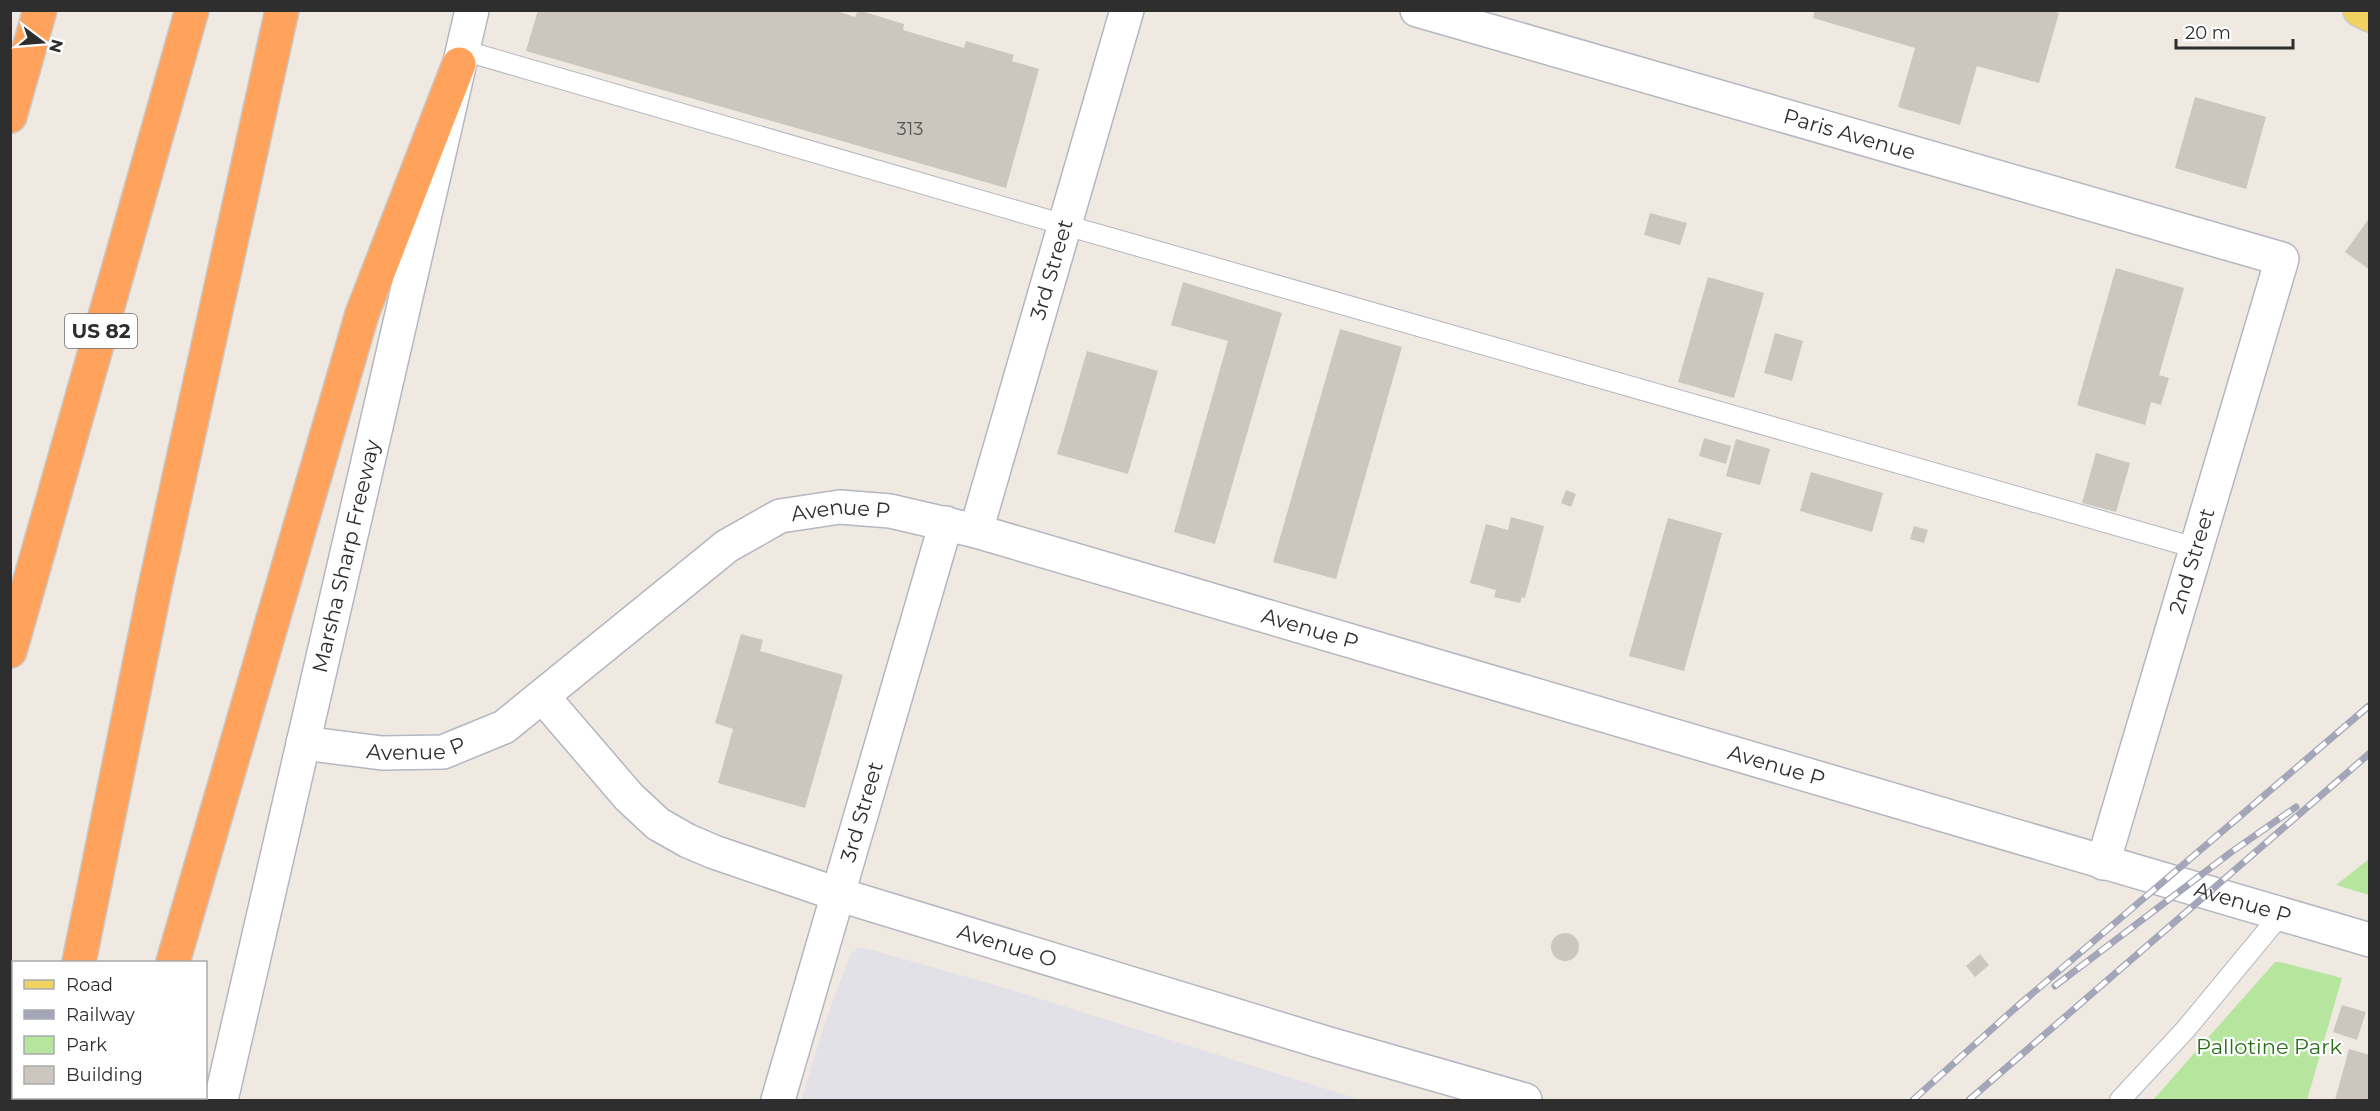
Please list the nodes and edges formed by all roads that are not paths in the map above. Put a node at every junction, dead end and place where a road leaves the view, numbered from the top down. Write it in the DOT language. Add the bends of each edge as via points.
graph roads {
  1 [pos="40,10"];
  2 [pos="192,10"];
  3 [pos="282,10"];
  4 [pos="472,10"];
  5 [pos="1127,10"];
  6 [pos="1417,10"];
  7 [pos="2360,10"];
  8 [pos="2370,15"];
  9 [pos="460,57"];
  10 [pos="10,117"];
  11 [pos="1065,225"];
  12 [pos="2282,259"];
  13 [pos="961,527"];
  14 [pos="2196,548"];
  15 [pos="10,651"];
  16 [pos="543,697"];
  17 [pos="303,743"];
  18 [pos="2103,863"];
  19 [pos="837,894"];
  20 [pos="2281,914"];
  21 [pos="2370,940"];
  22 [pos="79,961"];
  23 [pos="174,961"];
  24 [pos="221,1101"];
  25 [pos="778,1101"];
  26 [pos="1525,1101"];
  27 [pos="2120,1101"];
  1 -- 10 [label="highway"];
  2 -- 15 [label="highway, US 82"];
  3 -- 22 [label="highway" via="155,587"];
  4 -- 9 [label="street, Marsha Sharp Freeway"];
  5 -- 11 [label="street, 3rd Street"];
  6 -- 12 [label="street, Paris Avenue"];
  7 -- 8 [label="main road"];
  9 -- 11 [label="lane"];
  9 -- 17 [label="street, Marsha Sharp Freeway"];
  9 -- 23 [label="highway" via="362,314"];
  11 -- 13 [label="street, 3rd Street"];
  11 -- 14 [label="lane"];
  12 -- 14 [label="street, 2nd Street"];
  13 -- 16 [label="street, Avenue P" via="890,511 840,507 780,516 727,546"];
  13 -- 18 [label="street, Avenue P"];
  13 -- 19 [label="street, 3rd Street"];
  14 -- 18 [label="street, 2nd Street"];
  16 -- 17 [label="street, Avenue P" via="504,727 443,752 382,753"];
  16 -- 19 [label="street, Avenue O" via="629,797 658,824 714,852"];
  17 -- 24 [label="street, Marsha Sharp Freeway"];
  18 -- 20 [label="street, Avenue P"];
  19 -- 25 [label="street, 3rd Street"];
  19 -- 26 [label="street, Avenue O"];
  20 -- 21 [label="street, Avenue P"];
  20 -- 27 [label="lane" via="2186,1029"];
}
